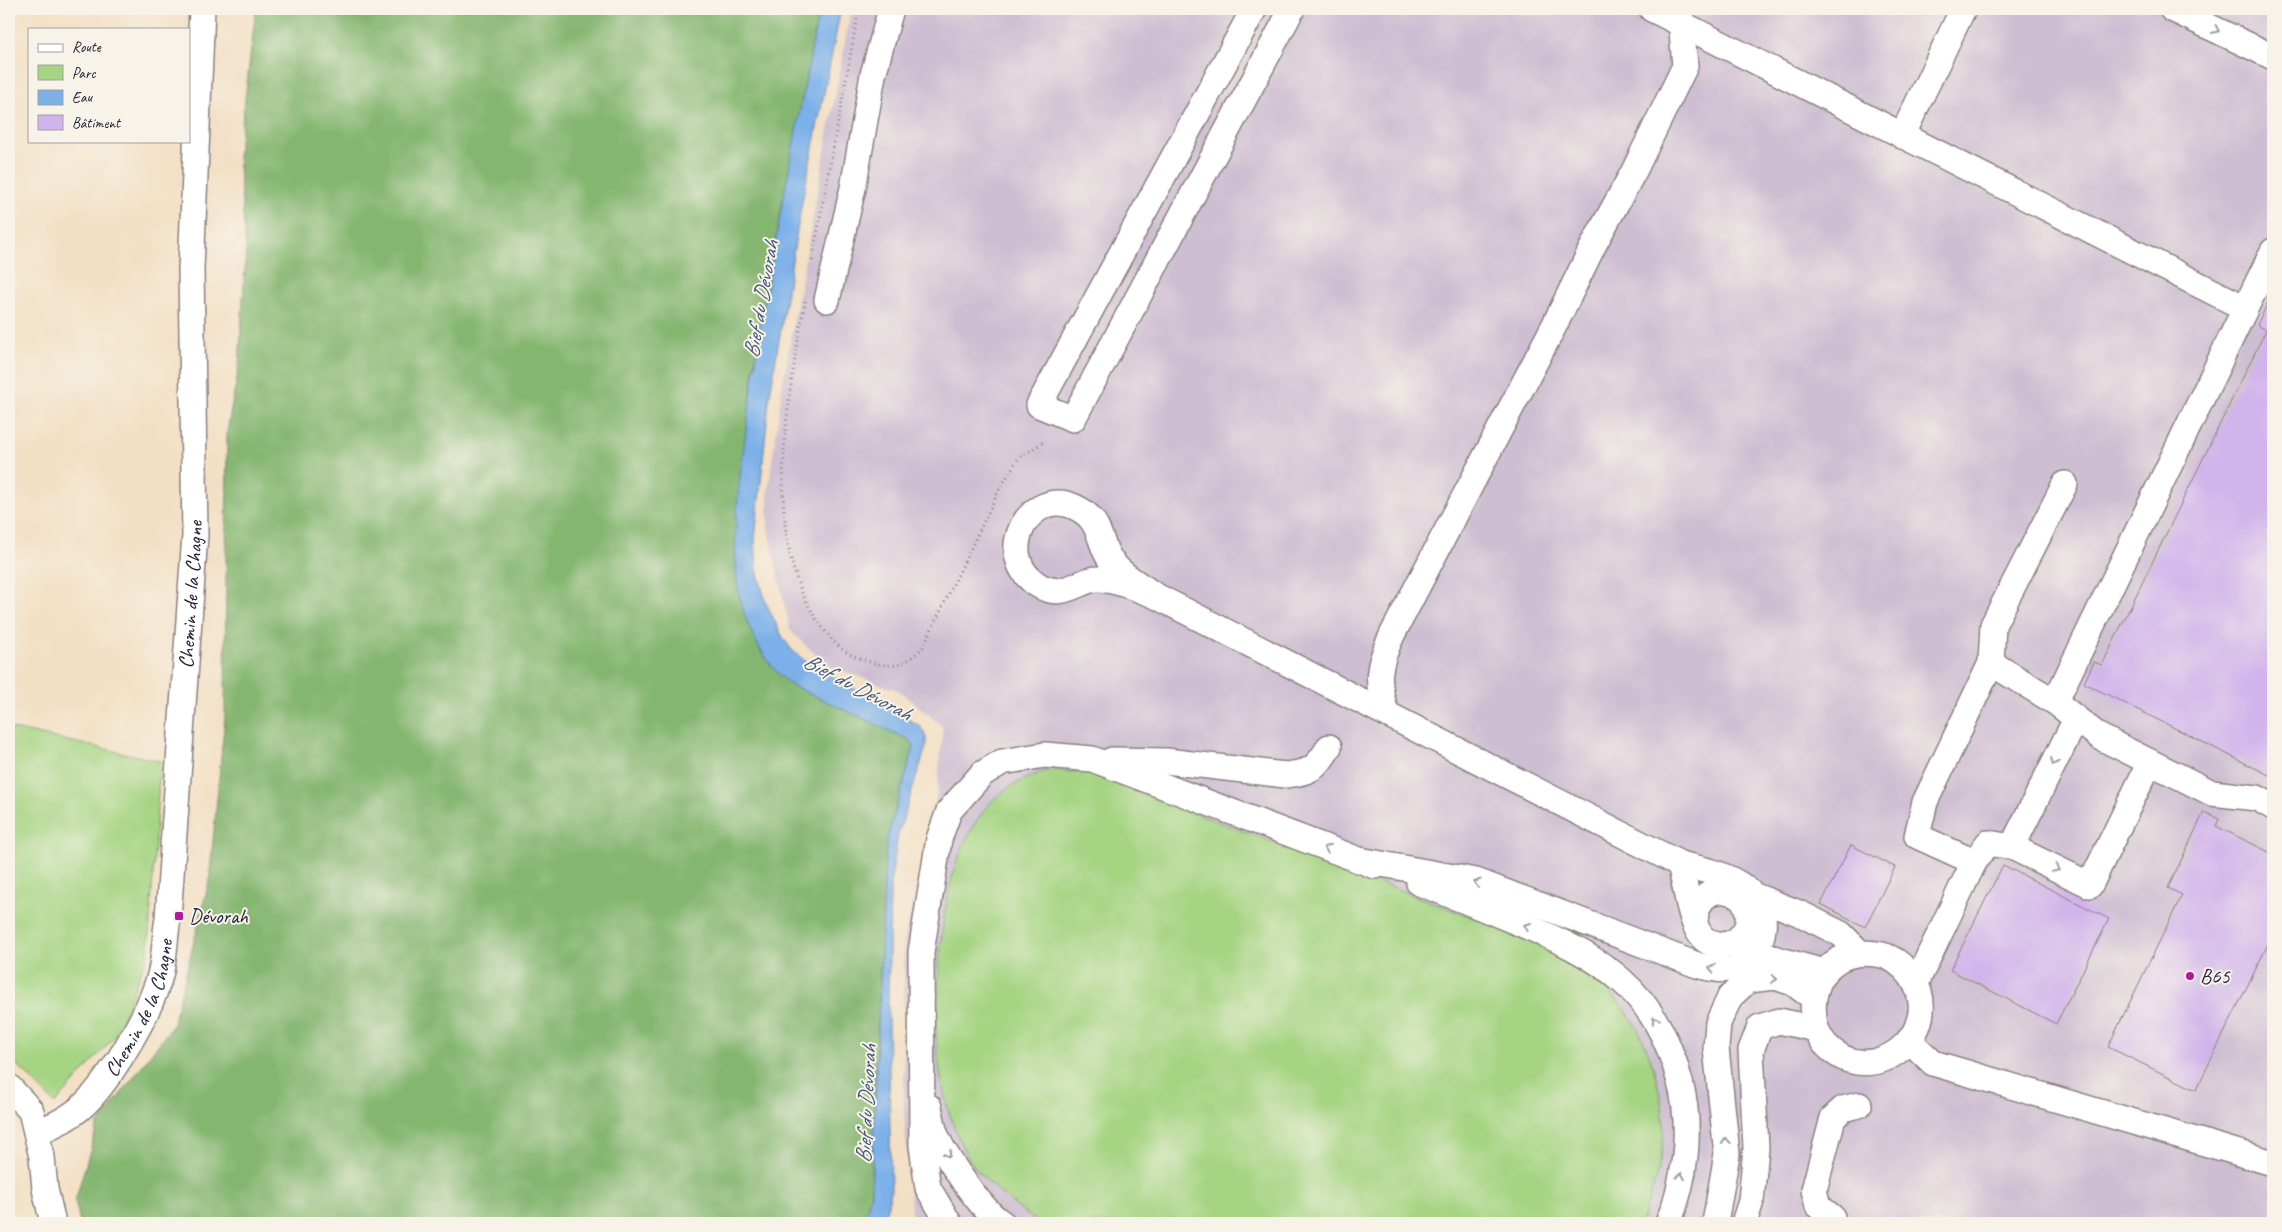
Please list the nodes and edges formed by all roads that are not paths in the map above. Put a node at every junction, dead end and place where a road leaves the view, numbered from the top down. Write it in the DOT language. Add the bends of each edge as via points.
graph roads {
  1 [pos="202,9"];
  2 [pos="890,9"];
  3 [pos="1254,9"];
  4 [pos="1292,9"];
  5 [pos="1652,9"];
  6 [pos="1963,9"];
  7 [pos="2172,9"];
  8 [pos="1681,16"];
  9 [pos="2273,57"];
  10 [pos="1902,136"];
  11 [pos="2273,251"];
  12 [pos="817,296"];
  13 [pos="2245,308"];
  14 [pos="2065,484"];
  15 [pos="1154,594"];
  16 [pos="1991,663"];
  17 [pos="2055,702"];
  18 [pos="1386,714"];
  19 [pos="2076,719"];
  20 [pos="1329,747"];
  21 [pos="1092,759"];
  22 [pos="2150,762"];
  23 [pos="2273,807"];
  24 [pos="2012,848"];
  25 [pos="1359,860"];
  26 [pos="1974,862"];
  27 [pos="1680,864"];
  28 [pos="1755,896"];
  29 [pos="1695,922"];
  30 [pos="1755,953"];
  31 [pos="1860,953"];
  32 [pos="1824,972"];
  33 [pos="1916,983"];
  34 [pos="1812,997"];
  35 [pos="1816,1029"];
  36 [pos="1910,1041"];
  37 [pos="922,1075"];
  38 [pos="9,1087"];
  39 [pos="1859,1105"];
  40 [pos="37,1132"];
  41 [pos="2273,1163"];
  42 [pos="1832,1217"];
  43 [pos="53,1223"];
  44 [pos="949,1223"];
  45 [pos="1002,1223"];
  46 [pos="1668,1223"];
  47 [pos="1715,1223"];
  48 [pos="1744,1223"];
  1 -- 40 [label="street, Chemin de la Chagne" via="191,269 195,536 168,918 161,972 145,1015 99,1086 76,1112"];
  2 -- 12 [label="street" via="873,75 853,188"];
  3 -- 4 [label="street" via="1039,405 1073,419"];
  5 -- 8 [label="street"];
  6 -- 10 [label="street"];
  7 -- 9 [label="street, one-way"];
  8 -- 10 [label="street"];
  8 -- 18 [label="street" via="1686,66 1381,659 1378,680"];
  10 -- 13 [label="street"];
  11 -- 13 [label="street"];
  13 -- 17 [label="street"];
  14 -- 16 [label="street" via="1993,625"];
  15 -- 15 [label="street" via="1097,579 1058,591 1039,586 1024,574 1018,559 1016,544 1020,529 1031,515 1044,507 1057,504 1074,506 1091,518 1108,556 1118,568"];
  15 -- 18 [label="street"];
  16 -- 17 [label="street"];
  16 -- 26 [label="street" via="1926,802 1917,836"];
  17 -- 19 [label="street"];
  18 -- 27 [label="street"];
  19 -- 22 [label="street" via="2100,737"];
  19 -- 24 [label="street, one-way"];
  20 -- 21 [label="street" via="1320,762 1305,773 1285,775 1166,762"];
  25 -- 21 [label="street, one-way"];
  21 -- 37 [label="street" via="1045,755 1002,762 982,774 949,811 940,839 921,952"];
  22 -- 23 [label="street" via="2212,793 2257,798"];
  24 -- 22 [label="street, one-way" via="2090,885"];
  24 -- 26 [label="street" via="1988,843"];
  30 -- 25 [label="street, one-way" via="1741,965 1720,970 1697,965 1476,881"];
  46 -- 25 [label="street, one-way" via="1684,1163 1686,1103 1665,1035 1645,1005 1620,978 1592,956 1565,942"];
  26 -- 33 [label="street"];
  27 -- 28 [label="street" via="1721,875"];
  27 -- 29 [label="street"];
  28 -- 30 [label="street" via="1762,914 1763,934"];
  28 -- 31 [label="street" via="1841,934"];
  30 -- 32 [label="street"];
  31 -- 32 [label="street" via="1840,959"];
  31 -- 33 [label="street" via="1878,954 1894,960"];
  32 -- 34 [label="street"];
  33 -- 36 [label="street" via="1921,1013"];
  34 -- 35 [label="street"];
  47 -- 34 [label="street, one-way" via="1727,1154 1716,1048 1718,1022 1730,997 1748,980 1775,977 1793,983"];
  35 -- 36 [label="street" via="1826,1045 1841,1057 1859,1062 1878,1061 1896,1054"];
  35 -- 48 [label="street" via="1779,1021 1760,1027 1751,1050 1756,1148 1751,1201"];
  36 -- 41 [label="street" via="1932,1063"];
  37 -- 44 [label="street" via="922,1146 928,1188"];
  37 -- 45 [label="street, one-way" via="935,1131 974,1196"];
  38 -- 40 [label="street" via="31,1112"];
  39 -- 42 [label="street" via="1842,1109 1833,1118 1814,1190 1818,1206"];
  40 -- 43 [label="street"];
}
